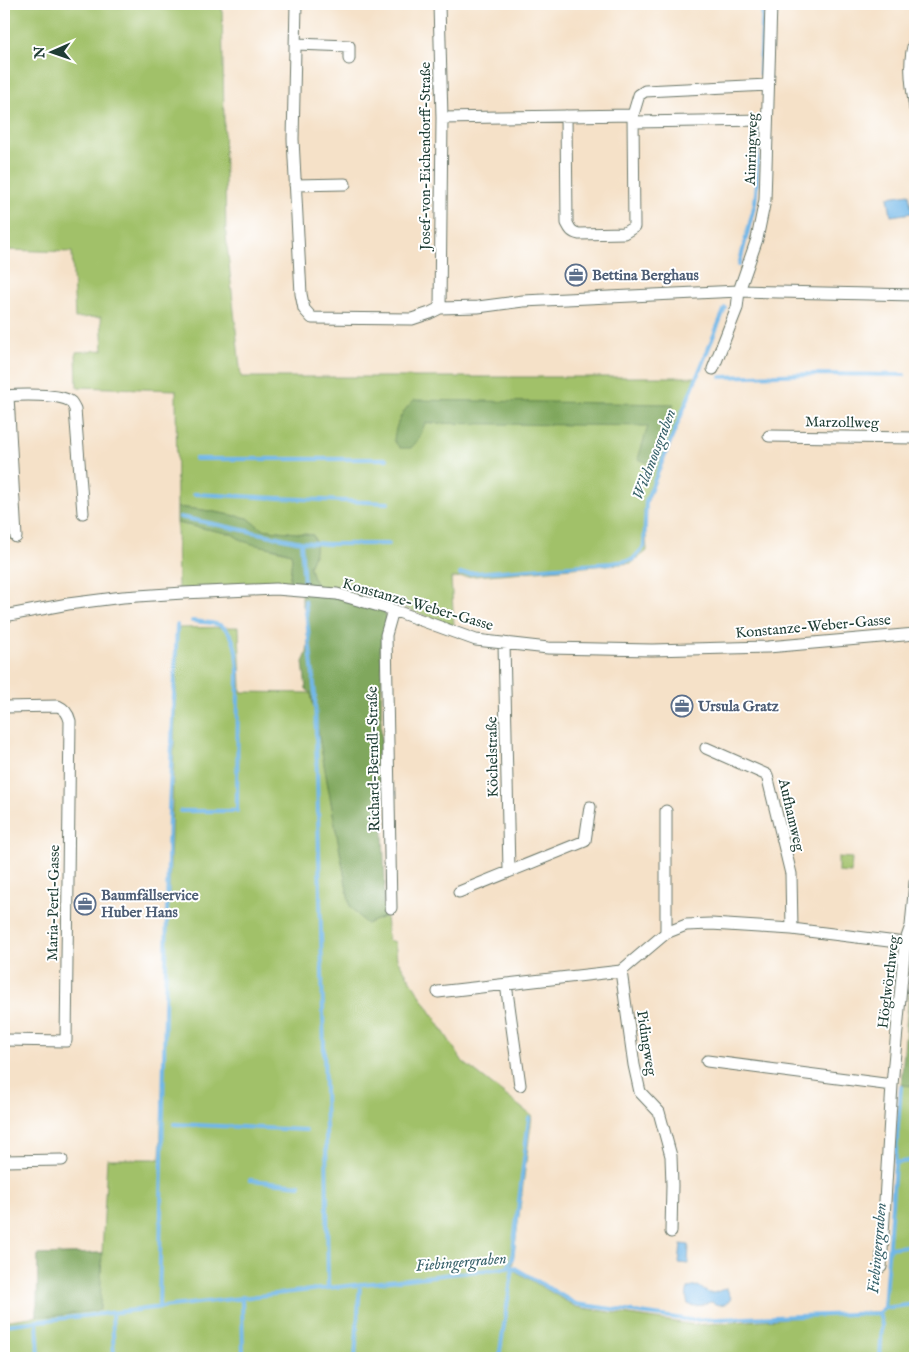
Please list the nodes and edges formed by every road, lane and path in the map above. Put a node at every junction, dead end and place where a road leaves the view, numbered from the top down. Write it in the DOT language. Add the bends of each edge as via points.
graph roads {
  1 [pos="296,4"];
  2 [pos="439,4"];
  3 [pos="772,4"];
  4 [pos="915,40"];
  5 [pos="296,44"];
  6 [pos="348,59"];
  7 [pos="913,77"];
  8 [pos="768,85"];
  9 [pos="915,109"];
  10 [pos="566,116"];
  11 [pos="442,118"];
  12 [pos="633,118"];
  13 [pos="767,120"];
  14 [pos="345,184"];
  15 [pos="295,185"];
  16 [pos="739,291"];
  17 [pos="915,295"];
  18 [pos="440,308"];
  19 [pos="712,369"];
  20 [pos="6,396"];
  21 [pos="769,436"];
  22 [pos="915,438"];
  23 [pos="83,513"];
  24 [pos="16,536"];
  25 [pos="393,610"];
  26 [pos="4,616"];
  27 [pos="915,634"];
  28 [pos="504,643"];
  29 [pos="4,707"];
  30 [pos="706,748"];
  31 [pos="590,807"];
  32 [pos="666,811"];
  33 [pos="509,871"];
  34 [pos="915,882"];
  35 [pos="459,892"];
  36 [pos="391,908"];
  37 [pos="913,926"];
  38 [pos="792,929"];
  39 [pos="666,933"];
  40 [pos="905,943"];
  41 [pos="621,971"];
  42 [pos="506,984"];
  43 [pos="438,992"];
  44 [pos="4,1040"];
  45 [pos="707,1061"];
  46 [pos="520,1085"];
  47 [pos="892,1085"];
  48 [pos="62,1160"];
  49 [pos="4,1161"];
  50 [pos="670,1232"];
  51 [pos="881,1267"];
  1 -- 5 [label="street"];
  2 -- 11 [label="street, Josef-von-Eichendorff-Straße"];
  3 -- 8 [label="street, Ainringweg"];
  4 -- 7 [label="street" via="911,59"];
  5 -- 6 [label="street" via="349,46"];
  5 -- 15 [label="street"];
  7 -- 9 [label="street"];
  8 -- 12 [label="street" via="645,91 639,95"];
  8 -- 13 [label="street, Ainringweg"];
  10 -- 11 [label="street"];
  10 -- 12 [label="street"];
  10 -- 12 [label="street" via="567,222 574,233 579,234 624,233 634,227"];
  11 -- 18 [label="street, Josef-von-Eichendorff-Straße"];
  12 -- 13 [label="street"];
  13 -- 16 [label="street, Ainringweg" via="765,200 757,238"];
  14 -- 15 [label="street"];
  15 -- 18 [label="street" via="301,294 304,309 312,318 412,320"];
  16 -- 17 [label="street"];
  16 -- 18 [label="street"];
  16 -- 19 [label="street, Ainringweg" via="736,308"];
  20 -- 23 [label="street" via="65,398 71,402 75,409"];
  20 -- 24 [label="street"];
  21 -- 22 [label="street, Marzollweg"];
  25 -- 26 [label="street, Konstanze-Weber-Gasse" via="337,594 276,589 123,597"];
  25 -- 28 [label="street, Konstanze-Weber-Gasse" via="476,640"];
  25 -- 36 [label="street, Richard-Berndl-Straße" via="386,635"];
  27 -- 28 [label="street, Konstanze-Weber-Gasse" via="768,647 671,650 548,648"];
  28 -- 33 [label="street, Köchelstraße"];
  29 -- 44 [label="street, Maria-Pertl-Gasse" via="58,706 68,714 70,721 66,1041"];
  30 -- 38 [label="street, Aufhamweg" via="768,775 791,874"];
  31 -- 33 [label="street" via="585,841"];
  32 -- 39 [label="street"];
  33 -- 35 [label="street"];
  34 -- 37 [label="street, Höglwörthweg"];
  37 -- 40 [label="street, Höglwörthweg"];
  38 -- 39 [label="street" via="711,924 686,925"];
  38 -- 40 [label="street"];
  39 -- 41 [label="street"];
  40 -- 47 [label="street, Höglwörthweg"];
  41 -- 42 [label="street"];
  41 -- 50 [label="street, Pidingweg" via="640,1092 659,1112 671,1156"];
  42 -- 43 [label="street"];
  42 -- 46 [label="street"];
  45 -- 47 [label="street"];
  47 -- 51 [label="street, Höglwörthweg"];
  48 -- 49 [label="street"];
}
